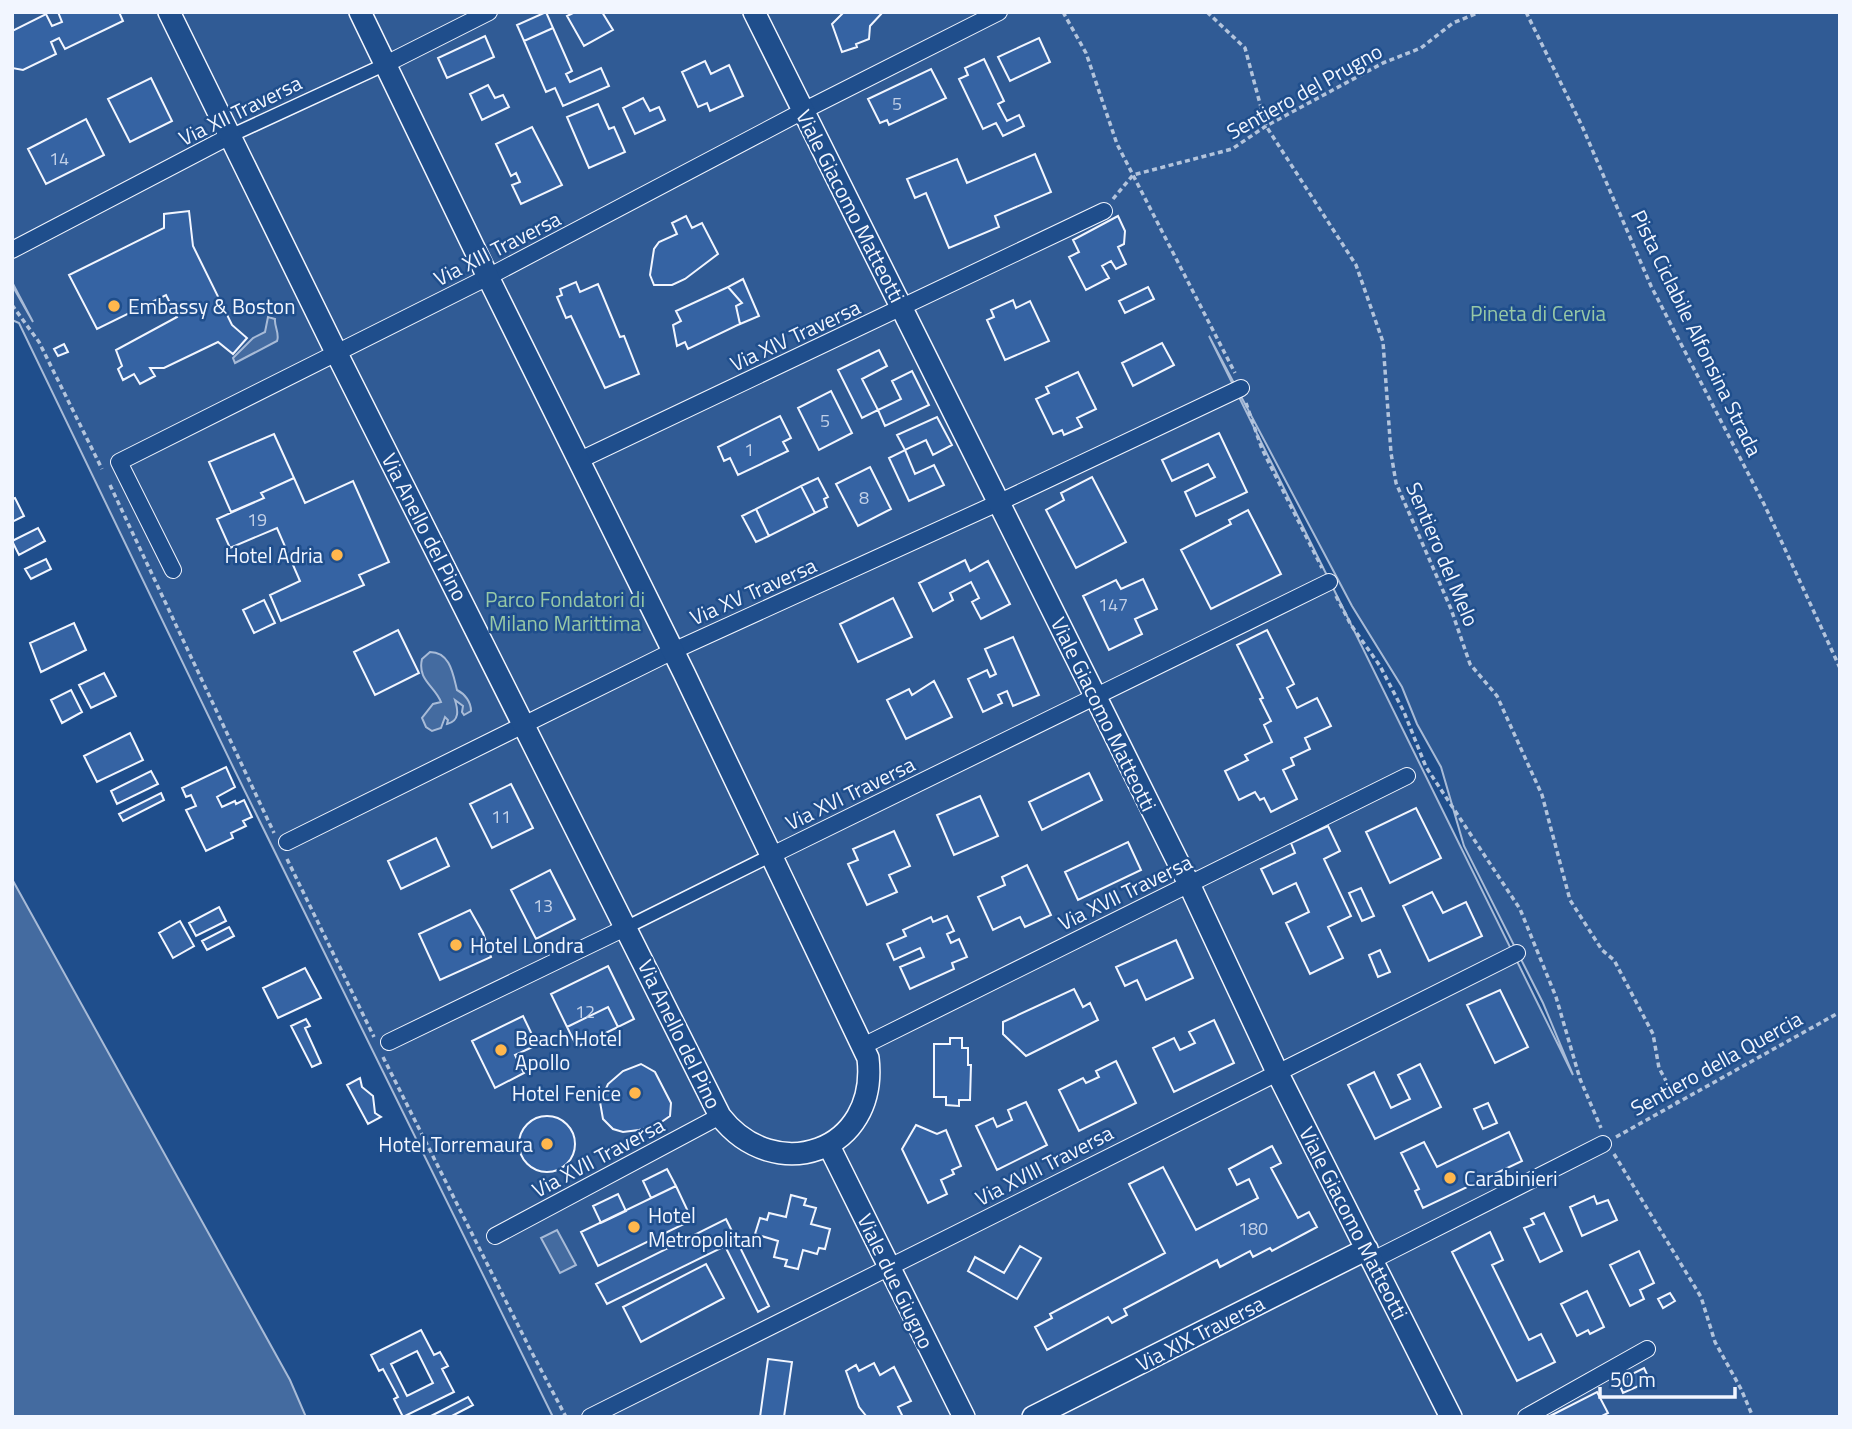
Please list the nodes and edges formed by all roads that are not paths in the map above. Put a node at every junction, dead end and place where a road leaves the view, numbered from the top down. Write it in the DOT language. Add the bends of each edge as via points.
graph roads {
  1 [pos="169,12"];
  2 [pos="360,12"];
  3 [pos="489,12"];
  4 [pos="754,12"];
  5 [pos="999,12"];
  6 [pos="386,64"];
  7 [pos="803,111"];
  8 [pos="230,135"];
  9 [pos="1104,211"];
  10 [pos="12,250"];
  11 [pos="488,278"];
  12 [pos="902,307"];
  13 [pos="336,352"];
  14 [pos="1241,388"];
  15 [pos="580,460"];
  16 [pos="1000,502"];
  17 [pos="173,570"];
  18 [pos="1329,582"];
  19 [pos="673,651"];
  20 [pos="1096,697"];
  21 [pos="525,723"];
  22 [pos="1406,776"];
  23 [pos="283,844"];
  24 [pos="772,855"];
  25 [pos="1189,884"];
  26 [pos="627,927"];
  27 [pos="1517,953"];
  28 [pos="383,1046"];
  29 [pos="863,1046"];
  30 [pos="1277,1072"];
  31 [pos="720,1116"];
  32 [pos="830,1146"];
  33 [pos="1608,1146"];
  34 [pos="495,1236"];
  35 [pos="1370,1254"];
  36 [pos="888,1266"];
  37 [pos="1647,1349"];
  38 [pos="590,1417"];
  39 [pos="964,1417"];
  40 [pos="1033,1417"];
  41 [pos="1451,1417"];
  42 [pos="1526,1417"];
  1 -- 8 [label="street, Via Anello del Pino"];
  2 -- 6 [label="street"];
  3 -- 6 [label="street, Via XII Traversa"];
  4 -- 7 [label="street, Viale Giacomo Matteotti"];
  5 -- 7 [label="street, Via XIII Traversa"];
  6 -- 8 [label="street, Via XII Traversa"];
  6 -- 11 [label="street"];
  7 -- 11 [label="street, Via XIII Traversa"];
  7 -- 12 [label="street, Viale Giacomo Matteotti"];
  8 -- 10 [label="street, Via XII Traversa"];
  8 -- 13 [label="street, Via Anello del Pino"];
  9 -- 12 [label="street, Via XIV Traversa"];
  11 -- 13 [label="street, Via XIII Traversa"];
  11 -- 15 [label="street"];
  12 -- 15 [label="street, Via XIV Traversa"];
  12 -- 16 [label="street, Viale Giacomo Matteotti"];
  13 -- 17 [label="street, Via XIII Traversa" via="119,462"];
  13 -- 21 [label="street, Via Anello del Pino"];
  14 -- 16 [label="street, Via XV Traversa"];
  15 -- 19 [label="street"];
  16 -- 19 [label="street, Via XV Traversa"];
  16 -- 20 [label="street, Viale Giacomo Matteotti"];
  18 -- 20 [label="street, Via XVI Traversa"];
  19 -- 21 [label="street, Via XV Traversa"];
  19 -- 24 [label="street"];
  20 -- 24 [label="street, Via XVI Traversa"];
  20 -- 25 [label="street, Viale Giacomo Matteotti"];
  21 -- 23 [label="street, Via XV Traversa"];
  21 -- 26 [label="street, Via Anello del Pino"];
  22 -- 25 [label="street, Via XVII Traversa"];
  24 -- 26 [label="street, Via XVI Traversa"];
  24 -- 29 [label="street"];
  25 -- 29 [label="street, Via XVII Traversa"];
  25 -- 30 [label="street, Viale Giacomo Matteotti"];
  26 -- 28 [label="street, Via XVI Traversa"];
  26 -- 31 [label="street, Via Anello del Pino"];
  27 -- 30 [label="street, Via XVIII Traversa"];
  29 -- 32 [label="street" via="869,1091 848,1131"];
  30 -- 35 [label="street, Viale Giacomo Matteotti"];
  30 -- 36 [label="street, Via XVIII Traversa"];
  31 -- 32 [label="street, Via Anello del Pino" via="739,1135 771,1151 802,1152"];
  31 -- 34 [label="street, Via XVII Traversa"];
  32 -- 36 [label="street, Viale due Giugno"];
  33 -- 35 [label="street, Via XIX Traversa"];
  35 -- 40 [label="street, Via XIX Traversa"];
  35 -- 41 [label="street, Viale Giacomo Matteotti"];
  36 -- 38 [label="street, Via XVIII Traversa"];
  36 -- 39 [label="street, Viale due Giugno"];
  37 -- 42 [label="street"];
}
